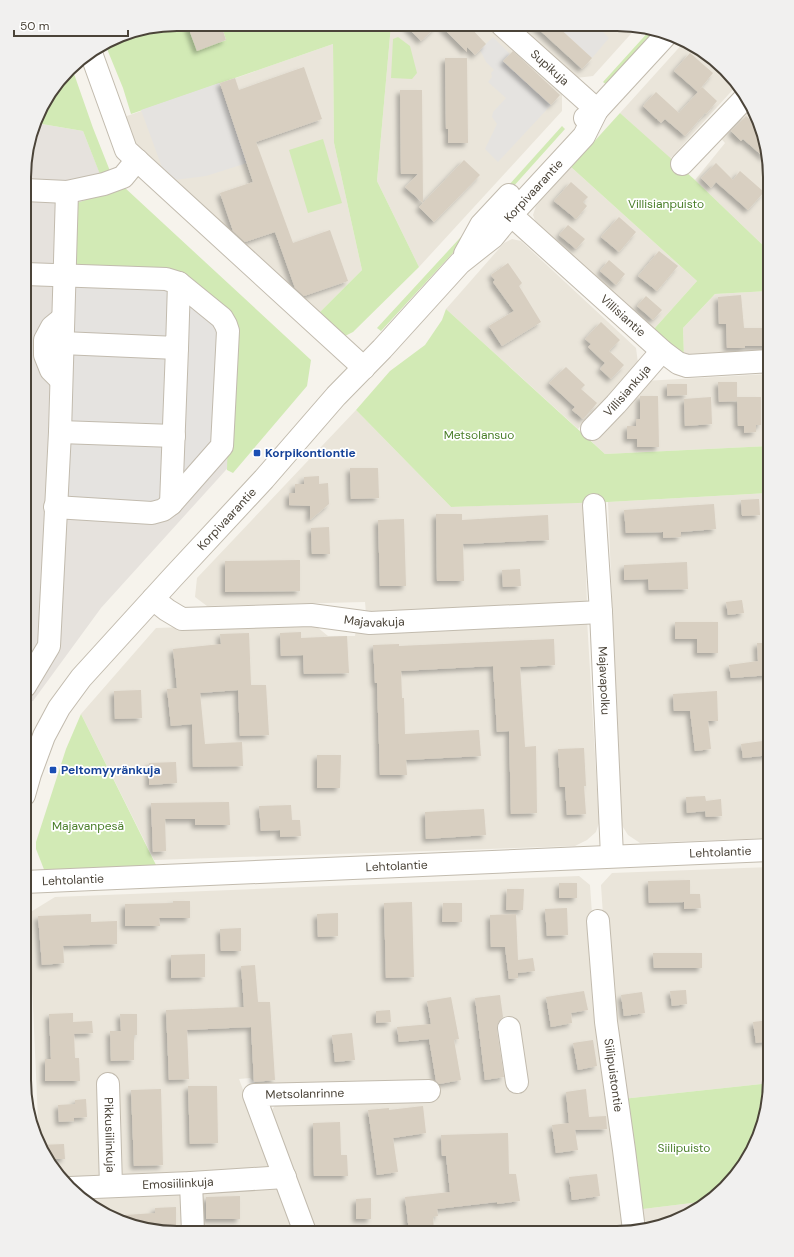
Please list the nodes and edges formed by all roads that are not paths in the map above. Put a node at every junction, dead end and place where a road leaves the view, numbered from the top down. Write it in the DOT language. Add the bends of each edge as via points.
graph roads {
  1 [pos="509,31"];
  2 [pos="663,39"];
  3 [pos="93,58"];
  4 [pos="742,102"];
  5 [pos="597,110"];
  6 [pos="136,160"];
  7 [pos="682,164"];
  8 [pos="31,190"];
  9 [pos="67,192"];
  10 [pos="505,210"];
  11 [pos="31,274"];
  12 [pos="64,276"];
  13 [pos="179,283"];
  14 [pos="63,318"];
  15 [pos="62,343"];
  16 [pos="177,348"];
  17 [pos="662,351"];
  18 [pos="763,362"];
  19 [pos="364,368"];
  20 [pos="61,380"];
  21 [pos="592,429"];
  22 [pos="60,432"];
  23 [pos="174,436"];
  24 [pos="171,504"];
  25 [pos="594,505"];
  26 [pos="55,507"];
  27 [pos="153,599"];
  28 [pos="601,612"];
  29 [pos="31,675"];
  30 [pos="31,764"];
  31 [pos="763,850"];
  32 [pos="612,856"];
  33 [pos="31,882"];
  34 [pos="598,921"];
  35 [pos="509,1028"];
  36 [pos="517,1082"];
  37 [pos="108,1084"];
  38 [pos="429,1092"];
  39 [pos="285,1177"];
  40 [pos="191,1183"];
  41 [pos="111,1186"];
  42 [pos="79,1188"];
  43 [pos="633,1225"];
  44 [pos="193,1226"];
  45 [pos="303,1226"];
  1 -- 5 [label="street, Supikuja"];
  2 -- 5 [label="street, Korpivaarantie"];
  3 -- 6 [label="street" via="126,150"];
  4 -- 7 [label="street"];
  5 -- 10 [label="street, Korpivaarantie" via="573,127"];
  6 -- 9 [label="street" via="122,177 104,184"];
  6 -- 19 [label="street"];
  8 -- 9 [label="street"];
  9 -- 12 [label="street"];
  10 -- 17 [label="street, Villisiantie"];
  10 -- 19 [label="street, Korpivaarantie" via="481,226 460,263"];
  11 -- 12 [label="street"];
  12 -- 13 [label="street" via="166,279"];
  12 -- 14 [label="street"];
  13 -- 16 [label="street"];
  13 -- 24 [label="street" via="222,318 228,331 222,446"];
  14 -- 15 [label="street"];
  14 -- 20 [label="street" via="52,327 45,340 48,363"];
  15 -- 16 [label="street"];
  15 -- 20 [label="street"];
  16 -- 23 [label="street"];
  17 -- 18 [label="street, Villisiantie" via="678,364 687,366"];
  17 -- 21 [label="street, Villisiankuja"];
  19 -- 27 [label="street, Korpivaarantie"];
  20 -- 22 [label="street"];
  22 -- 23 [label="street"];
  22 -- 26 [label="street"];
  23 -- 24 [label="street"];
  24 -- 26 [label="street" via="152,513"];
  25 -- 28 [label="street, Majavapolku"];
  26 -- 29 [label="street" via="49,646"];
  27 -- 28 [label="street, Majavakuja" via="182,619 311,615 370,623"];
  27 -- 30 [label="street, Korpivaarantie" via="81,678 58,708"];
  28 -- 32 [label="street, Majavapolku"];
  31 -- 32 [label="street, Lehtolantie"];
  32 -- 33 [label="street, Lehtolantie"];
  34 -- 43 [label="street, Siilipuistontie" via="606,1022"];
  35 -- 36 [label="street"];
  37 -- 41 [label="street, Pikkusiilinkuja"];
  38 -- 39 [label="street, Metsolanrinne" via="254,1095"];
  39 -- 40 [label="street, Emosiilinkuja"];
  39 -- 45 [label="street, Metsolanrinne"];
  40 -- 41 [label="street, Emosiilinkuja"];
  40 -- 44 [label="street"];
  41 -- 42 [label="street, Emosiilinkuja"];
}
